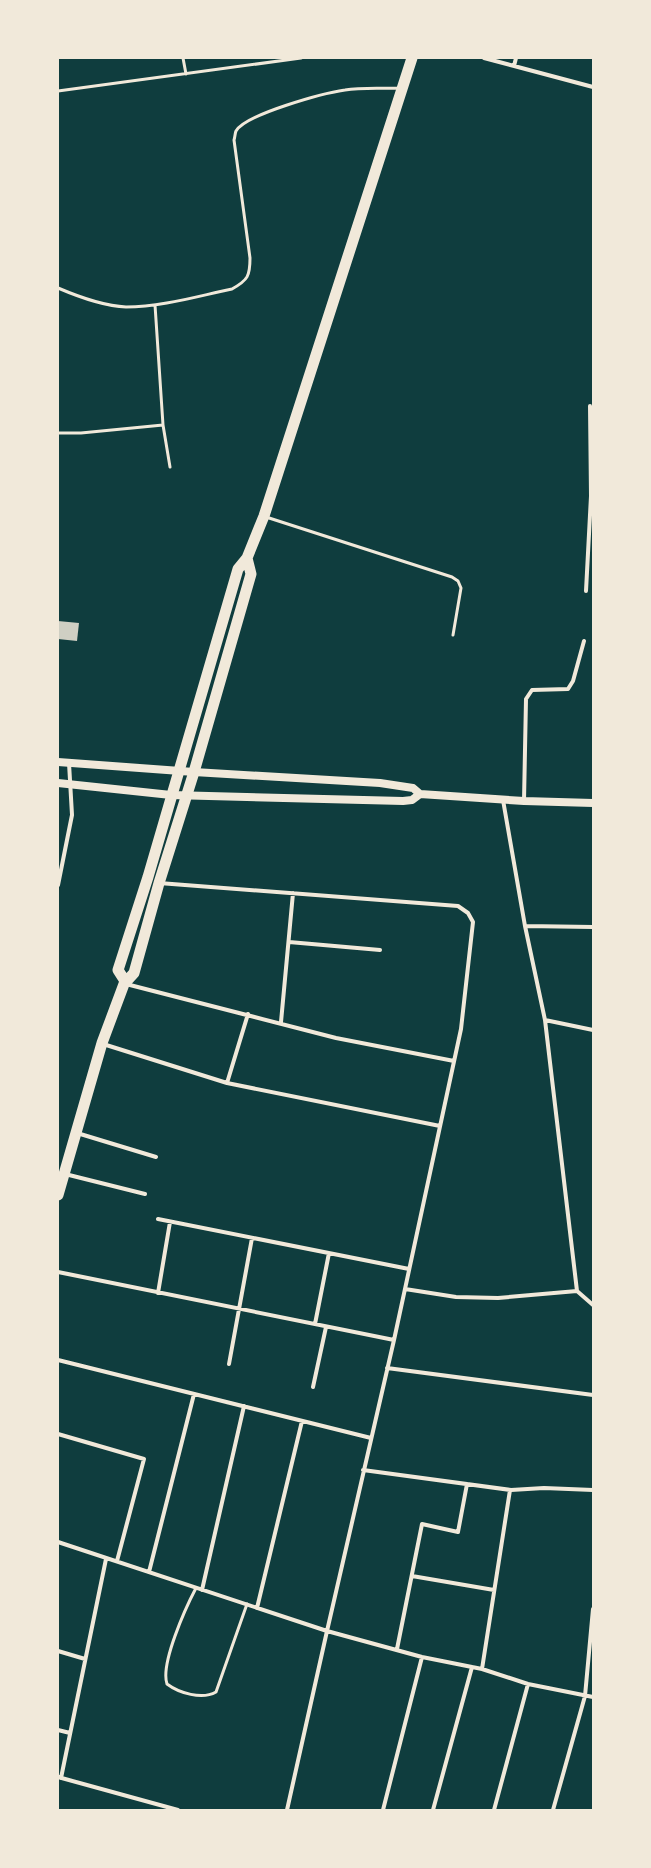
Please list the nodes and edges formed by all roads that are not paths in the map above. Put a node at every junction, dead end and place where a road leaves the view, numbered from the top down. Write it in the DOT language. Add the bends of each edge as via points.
graph roads {
  1 [pos="183,58"];
  2 [pos="301,58"];
  3 [pos="412,58"];
  4 [pos="484,58"];
  5 [pos="516,58"];
  6 [pos="514,66"];
  7 [pos="186,74"];
  8 [pos="593,87"];
  9 [pos="402,88"];
  10 [pos="58,91"];
  11 [pos="58,288"];
  12 [pos="155,305"];
  13 [pos="590,406"];
  14 [pos="163,425"];
  15 [pos="58,433"];
  16 [pos="170,466"];
  17 [pos="592,496"];
  18 [pos="264,516"];
  19 [pos="247,558"];
  20 [pos="586,591"];
  21 [pos="453,635"];
  22 [pos="584,642"];
  23 [pos="58,762"];
  24 [pos="69,762"];
  25 [pos="179,771"];
  26 [pos="194,772"];
  27 [pos="58,783"];
  28 [pos="70,784"];
  29 [pos="420,794"];
  30 [pos="171,795"];
  31 [pos="186,796"];
  32 [pos="503,800"];
  33 [pos="524,801"];
  34 [pos="593,803"];
  35 [pos="159,883"];
  36 [pos="58,885"];
  37 [pos="293,893"];
  38 [pos="526,926"];
  39 [pos="593,927"];
  40 [pos="289,942"];
  41 [pos="380,950"];
  42 [pos="124,982"];
  43 [pos="248,1014"];
  44 [pos="545,1020"];
  45 [pos="281,1022"];
  46 [pos="593,1030"];
  47 [pos="102,1043"];
  48 [pos="454,1061"];
  49 [pos="227,1083"];
  50 [pos="440,1126"];
  51 [pos="76,1133"];
  52 [pos="156,1157"];
  53 [pos="64,1174"];
  54 [pos="146,1194"];
  55 [pos="58,1195"];
  56 [pos="158,1219"];
  57 [pos="170,1222"];
  58 [pos="252,1238"];
  59 [pos="329,1253"];
  60 [pos="409,1269"];
  61 [pos="58,1272"];
  62 [pos="405,1289"];
  63 [pos="577,1291"];
  64 [pos="158,1293"];
  65 [pos="593,1305"];
  66 [pos="239,1309"];
  67 [pos="315,1324"];
  68 [pos="326,1327"];
  69 [pos="394,1340"];
  70 [pos="58,1360"];
  71 [pos="229,1364"];
  72 [pos="387,1368"];
  73 [pos="313,1386"];
  74 [pos="194,1394"];
  75 [pos="593,1395"];
  76 [pos="244,1406"];
  77 [pos="302,1421"];
  78 [pos="58,1434"];
  79 [pos="371,1438"];
  80 [pos="363,1470"];
  81 [pos="467,1484"];
  82 [pos="510,1490"];
  83 [pos="593,1490"];
  84 [pos="58,1542"];
  85 [pos="106,1559"];
  86 [pos="117,1561"];
  87 [pos="149,1572"];
  88 [pos="412,1576"];
  89 [pos="196,1588"];
  90 [pos="202,1590"];
  91 [pos="494,1590"];
  92 [pos="247,1604"];
  93 [pos="257,1608"];
  94 [pos="593,1609"];
  95 [pos="327,1631"];
  96 [pos="397,1649"];
  97 [pos="58,1651"];
  98 [pos="422,1656"];
  99 [pos="85,1659"];
  100 [pos="472,1667"];
  101 [pos="482,1669"];
  102 [pos="528,1684"];
  103 [pos="585,1696"];
  104 [pos="593,1697"];
  105 [pos="58,1730"];
  106 [pos="70,1733"];
  107 [pos="60,1778"];
  108 [pos="178,1810"];
  109 [pos="287,1810"];
  110 [pos="383,1810"];
  111 [pos="433,1810"];
  112 [pos="494,1810"];
  113 [pos="553,1810"];
  1 -- 7 [label="lane"];
  2 -- 7 [label="lane"];
  3 -- 9 [label="highway"];
  4 -- 6 [label="street"];
  5 -- 6 [label="street"];
  6 -- 8 [label="street"];
  7 -- 10 [label="lane"];
  9 -- 12 [label="lane" via="346,90 316,96 276,109 245,123 236,130 234,140 250,273 242,284 232,289"];
  9 -- 18 [label="highway"];
  11 -- 12 [label="lane" via="93,301 118,306"];
  12 -- 14 [label="lane"];
  13 -- 17 [label="street"];
  14 -- 15 [label="lane"];
  14 -- 16 [label="lane"];
  17 -- 20 [label="street"];
  18 -- 19 [label="highway"];
  18 -- 21 [label="lane" via="452,577 458,581 461,588"];
  19 -- 25 [label="highway" via="238,569"];
  19 -- 26 [label="highway" via="251,574"];
  22 -- 33 [label="street" via="573,681 568,689 532,690 526,699"];
  23 -- 24 [label="main road"];
  24 -- 25 [label="main road"];
  24 -- 28 [label="street"];
  25 -- 26 [label="main road"];
  25 -- 30 [label="highway"];
  26 -- 29 [label="main road" via="380,783 413,788"];
  26 -- 31 [label="highway"];
  27 -- 28 [label="main road"];
  28 -- 30 [label="main road"];
  28 -- 36 [label="street" via="72,815"];
  29 -- 31 [label="main road" via="412,800 403,801"];
  29 -- 32 [label="main road"];
  30 -- 31 [label="main road"];
  30 -- 42 [label="highway" via="118,970"];
  31 -- 35 [label="highway"];
  32 -- 33 [label="main road"];
  32 -- 38 [label="street"];
  33 -- 34 [label="main road"];
  35 -- 37 [label="street"];
  35 -- 42 [label="highway" via="134,973"];
  37 -- 40 [label="street"];
  37 -- 48 [label="street" via="458,906 468,913 473,922 461,1029"];
  38 -- 39 [label="street"];
  38 -- 44 [label="street"];
  40 -- 41 [label="street"];
  40 -- 45 [label="street"];
  42 -- 43 [label="street"];
  42 -- 47 [label="highway"];
  43 -- 45 [label="street"];
  43 -- 49 [label="street"];
  44 -- 46 [label="street"];
  44 -- 63 [label="street"];
  45 -- 48 [label="street" via="336,1038"];
  47 -- 49 [label="street"];
  47 -- 51 [label="highway"];
  48 -- 50 [label="street"];
  49 -- 50 [label="street"];
  50 -- 60 [label="street"];
  51 -- 52 [label="street"];
  51 -- 53 [label="highway"];
  53 -- 54 [label="street"];
  53 -- 55 [label="highway"];
  56 -- 57 [label="street"];
  57 -- 58 [label="street"];
  57 -- 64 [label="street"];
  58 -- 59 [label="street"];
  58 -- 66 [label="street"];
  59 -- 60 [label="street"];
  59 -- 67 [label="street"];
  60 -- 62 [label="street"];
  61 -- 64 [label="street"];
  62 -- 63 [label="street" via="456,1296 498,1298"];
  62 -- 69 [label="street"];
  63 -- 65 [label="street"];
  64 -- 66 [label="street"];
  66 -- 67 [label="street"];
  66 -- 71 [label="street"];
  67 -- 68 [label="street"];
  68 -- 69 [label="street"];
  68 -- 73 [label="street"];
  69 -- 72 [label="street"];
  70 -- 74 [label="street"];
  72 -- 75 [label="street"];
  72 -- 79 [label="street"];
  74 -- 76 [label="street"];
  74 -- 87 [label="street"];
  76 -- 77 [label="street"];
  76 -- 90 [label="street"];
  77 -- 79 [label="street"];
  77 -- 93 [label="street"];
  78 -- 86 [label="street" via="144,1459"];
  79 -- 80 [label="street"];
  80 -- 81 [label="street"];
  80 -- 95 [label="street"];
  81 -- 82 [label="street"];
  81 -- 88 [label="street" via="458,1532 422,1524"];
  82 -- 83 [label="street"];
  82 -- 91 [label="street"];
  84 -- 85 [label="street"];
  85 -- 86 [label="street"];
  85 -- 99 [label="street"];
  86 -- 87 [label="street"];
  87 -- 89 [label="street"];
  88 -- 91 [label="street"];
  88 -- 96 [label="street"];
  89 -- 90 [label="street"];
  89 -- 92 [label="lane" via="182,1616 165,1671 167,1684 173,1688 202,1696 216,1692"];
  90 -- 92 [label="street"];
  91 -- 101 [label="street"];
  92 -- 93 [label="street"];
  93 -- 95 [label="street"];
  94 -- 103 [label="street"];
  95 -- 96 [label="street"];
  95 -- 109 [label="street"];
  96 -- 98 [label="street"];
  97 -- 99 [label="street"];
  98 -- 100 [label="street"];
  98 -- 110 [label="street"];
  99 -- 106 [label="street"];
  100 -- 101 [label="street"];
  100 -- 111 [label="street"];
  101 -- 102 [label="street"];
  102 -- 103 [label="street"];
  102 -- 112 [label="street"];
  103 -- 104 [label="street"];
  103 -- 113 [label="street"];
  105 -- 106 [label="street"];
  106 -- 107 [label="street"];
  107 -- 108 [label="street"];
}
